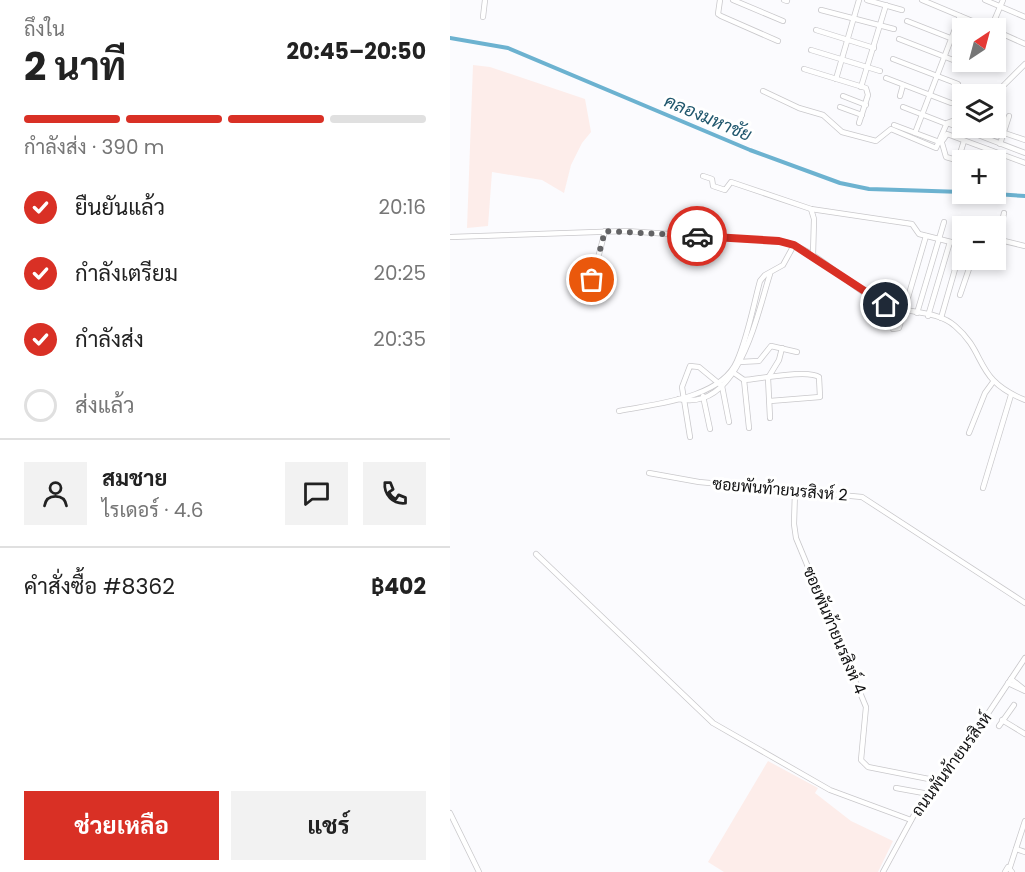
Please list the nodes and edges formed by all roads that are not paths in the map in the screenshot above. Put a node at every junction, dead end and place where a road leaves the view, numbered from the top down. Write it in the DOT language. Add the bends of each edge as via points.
graph roads {
  1 [pos="485,0"];
  2 [pos="720,0"];
  3 [pos="733,0"];
  4 [pos="859,0"];
  5 [pos="867,0"];
  6 [pos="922,0"];
  7 [pos="985,0"];
  8 [pos="1003,0"];
  9 [pos="886,5"];
  10 [pos="1000,7"];
  11 [pos="821,10"];
  12 [pos="902,10"];
  13 [pos="960,16"];
  14 [pos="483,17"];
  15 [pos="965,18"];
  16 [pos="994,18"];
  17 [pos="1025,18"];
  18 [pos="853,19"];
  19 [pos="783,21"];
  20 [pos="907,21"];
  21 [pos="880,26"];
  22 [pos="894,29"];
  23 [pos="816,30"];
  24 [pos="1006,35"];
  25 [pos="952,38"];
  26 [pos="847,39"];
  27 [pos="899,39"];
  28 [pos="778,41"];
  29 [pos="1025,44"];
  30 [pos="874,48"];
  31 [pos="811,50"];
  32 [pos="944,57"];
  33 [pos="842,59"];
  34 [pos="893,59"];
  35 [pos="952,60"];
  36 [pos="1025,64"];
  37 [pos="868,67"];
  38 [pos="804,69"];
  39 [pos="880,71"];
  40 [pos="937,76"];
  41 [pos="886,78"];
  42 [pos="836,79"];
  43 [pos="958,84"];
  44 [pos="1005,84"];
  45 [pos="903,85"];
  46 [pos="861,87"];
  47 [pos="763,91"];
  48 [pos="930,95"];
  49 [pos="843,96"];
  50 [pos="900,96"];
  51 [pos="951,103"];
  52 [pos="866,105"];
  53 [pos="840,106"];
  54 [pos="903,107"];
  55 [pos="921,114"];
  56 [pos="862,115"];
  57 [pos="1009,116"];
  58 [pos="952,121"];
  59 [pos="859,123"];
  60 [pos="945,123"];
  61 [pos="1006,124"];
  62 [pos="894,125"];
  63 [pos="952,126"];
  64 [pos="1025,131"];
  65 [pos="915,133"];
  66 [pos="1006,133"];
  67 [pos="966,138"];
  68 [pos="983,138"];
  69 [pos="1002,138"];
  70 [pos="1024,139"];
  71 [pos="965,141"];
  72 [pos="941,142"];
  73 [pos="1000,144"];
  74 [pos="987,149"];
  75 [pos="963,150"];
  76 [pos="1025,153"];
  77 [pos="952,158"];
  78 [pos="1025,163"];
  79 [pos="703,176"];
  80 [pos="811,209"];
  81 [pos="1004,213"];
  82 [pos="1003,216"];
  83 [pos="944,222"];
  84 [pos="605,231"];
  85 [pos="926,236"];
  86 [pos="450,237"];
  87 [pos="939,238"];
  88 [pos="950,242"];
  89 [pos="1006,242"];
  90 [pos="794,245"];
  91 [pos="1025,246"];
  92 [pos="813,255"];
  93 [pos="955,270"];
  94 [pos="969,270"];
  95 [pos="960,295"];
  96 [pos="591,299"];
  97 [pos="903,310"];
  98 [pos="917,313"];
  99 [pos="928,316"];
  100 [pos="942,318"];
  101 [pos="893,329"];
  102 [pos="782,348"];
  103 [pos="797,352"];
  104 [pos="739,362"];
  105 [pos="734,374"];
  106 [pos="768,378"];
  107 [pos="744,380"];
  108 [pos="993,382"];
  109 [pos="720,384"];
  110 [pos="1011,394"];
  111 [pos="704,396"];
  112 [pos="682,398"];
  113 [pos="1025,400"];
  114 [pos="770,401"];
  115 [pos="619,411"];
  116 [pos="770,418"];
  117 [pos="729,422"];
  118 [pos="749,428"];
  119 [pos="710,429"];
  120 [pos="969,433"];
  121 [pos="690,436"];
  122 [pos="649,473"];
  123 [pos="982,488"];
  124 [pos="795,491"];
  125 [pos="536,554"];
  126 [pos="1025,603"];
  127 [pos="1025,659"];
  128 [pos="1010,681"];
  129 [pos="1025,690"];
  130 [pos="1014,705"];
  131 [pos="1025,734"];
  132 [pos="939,781"];
  133 [pos="896,788"];
  134 [pos="929,794"];
  135 [pos="450,813"];
  136 [pos="911,820"];
  137 [pos="1024,824"];
  138 [pos="1016,849"];
  139 [pos="1025,852"];
  140 [pos="1011,871"];
  141 [pos="479,872"];
  142 [pos="883,872"];
  143 [pos="1005,872"];
  1 -- 14 [label="street"];
  2 -- 28 [label="street" via="718,14"];
  3 -- 19 [label="street"];
  4 -- 18 [label="street"];
  5 -- 9 [label="street"];
  6 -- 13 [label="street"];
  7 -- 10 [label="street"];
  8 -- 10 [label="street"];
  9 -- 12 [label="street"];
  9 -- 21 [label="street"];
  10 -- 16 [label="street"];
  10 -- 17 [label="street"];
  11 -- 18 [label="street"];
  13 -- 15 [label="street"];
  18 -- 21 [label="street"];
  18 -- 26 [label="street"];
  20 -- 25 [label="street"];
  21 -- 22 [label="street"];
  21 -- 30 [label="street"];
  23 -- 26 [label="street"];
  24 -- 29 [label="street"];
  25 -- 32 [label="street"];
  26 -- 30 [label="street"];
  26 -- 33 [label="street"];
  27 -- 32 [label="street"];
  30 -- 37 [label="street"];
  31 -- 33 [label="street"];
  32 -- 35 [label="street"];
  32 -- 40 [label="street"];
  33 -- 37 [label="street"];
  33 -- 42 [label="street"];
  34 -- 40 [label="street"];
  36 -- 44 [label="street"];
  37 -- 39 [label="street"];
  37 -- 46 [label="street"];
  38 -- 42 [label="street"];
  40 -- 43 [label="street"];
  40 -- 48 [label="street"];
  41 -- 45 [label="street"];
  42 -- 46 [label="street"];
  45 -- 48 [label="street"];
  45 -- 50 [label="street"];
  46 -- 52 [label="street" via="868,91"];
  47 -- 72 [label="street" via="824,115 842,132 876,141 891,129 934,148"];
  48 -- 51 [label="street"];
  48 -- 55 [label="street"];
  49 -- 52 [label="street"];
  52 -- 56 [label="street"];
  53 -- 56 [label="street"];
  54 -- 55 [label="street"];
  55 -- 60 [label="street"];
  55 -- 65 [label="street"];
  56 -- 59 [label="street"];
  57 -- 61 [label="street"];
  58 -- 60 [label="street"];
  60 -- 63 [label="street"];
  60 -- 72 [label="street"];
  62 -- 65 [label="street"];
  64 -- 70 [label="street"];
  65 -- 72 [label="street"];
  66 -- 70 [label="street"];
  67 -- 71 [label="street"];
  68 -- 73 [label="street"];
  69 -- 73 [label="street"];
  71 -- 72 [label="street" via="946,135"];
  71 -- 74 [label="street"];
  71 -- 75 [label="street"];
  72 -- 77 [label="street" via="945,155"];
  73 -- 76 [label="street"];
  74 -- 78 [label="street"];
  79 -- 80 [label="street" via="712,179 715,188 725,190 731,182"];
  80 -- 85 [label="street" via="912,224 916,233"];
  80 -- 92 [label="street"];
  81 -- 82 [label="street"];
  83 -- 87 [label="street"];
  84 -- 86 [label="street"];
  84 -- 90 [label="street"];
  84 -- 96 [label="street" via="590,288"];
  85 -- 87 [label="street"];
  85 -- 97 [label="street"];
  87 -- 88 [label="street"];
  87 -- 98 [label="street"];
  88 -- 99 [label="street"];
  89 -- 91 [label="street"];
  90 -- 92 [label="street"];
  90 -- 104 [label="street" via="786,261 760,281"];
  92 -- 97 [label="street" via="876,300"];
  93 -- 100 [label="street"];
  94 -- 95 [label="street"];
  97 -- 98 [label="street"];
  97 -- 101 [label="street" via="899,328"];
  98 -- 99 [label="street"];
  99 -- 100 [label="street"];
  100 -- 108 [label="street" via="963,334"];
  102 -- 103 [label="street"];
  102 -- 104 [label="street" via="771,346 759,361"];
  102 -- 106 [label="street"];
  104 -- 105 [label="street"];
  104 -- 109 [label="street"];
  105 -- 107 [label="street"];
  105 -- 109 [label="street"];
  106 -- 107 [label="street"];
  106 -- 114 [label="street"];
  106 -- 114 [label="street" via="815,374 821,394"];
  107 -- 118 [label="street"];
  108 -- 110 [label="street"];
  108 -- 120 [label="street"];
  109 -- 111 [label="street"];
  109 -- 112 [label="street"];
  109 -- 112 [label="street" via="699,367 690,366"];
  109 -- 117 [label="street"];
  110 -- 113 [label="street"];
  110 -- 123 [label="street"];
  111 -- 112 [label="street"];
  111 -- 119 [label="street"];
  112 -- 115 [label="street"];
  112 -- 121 [label="street"];
  114 -- 116 [label="street"];
  122 -- 124 [label="street, ซอยพันท้ายนรสิงห์ 2"];
  124 -- 126 [label="street, ซอยพันท้ายนรสิงห์ 2" via="867,499"];
  124 -- 132 [label="street, ซอยพันท้ายนรสิงห์ 4" via="796,538 866,707 861,760 868,767"];
  125 -- 136 [label="street" via="713,723 830,790"];
  127 -- 128 [label="street, ถนนพันท้ายนรสิงห์"];
  128 -- 129 [label="street"];
  128 -- 132 [label="street, ถนนพันท้ายนรสิงห์"];
  130 -- 131 [label="street" via="1000,723"];
  132 -- 134 [label="street, ถนนพันท้ายนรสิงห์"];
  133 -- 134 [label="street"];
  134 -- 136 [label="street, ถนนพันท้ายนรสิงห์"];
  135 -- 141 [label="street"];
  136 -- 142 [label="street, ถนนพันท้ายนรสิงห์"];
  137 -- 138 [label="street"];
  138 -- 139 [label="street"];
  138 -- 140 [label="street"];
  140 -- 143 [label="street" via="1006,868"];
}
